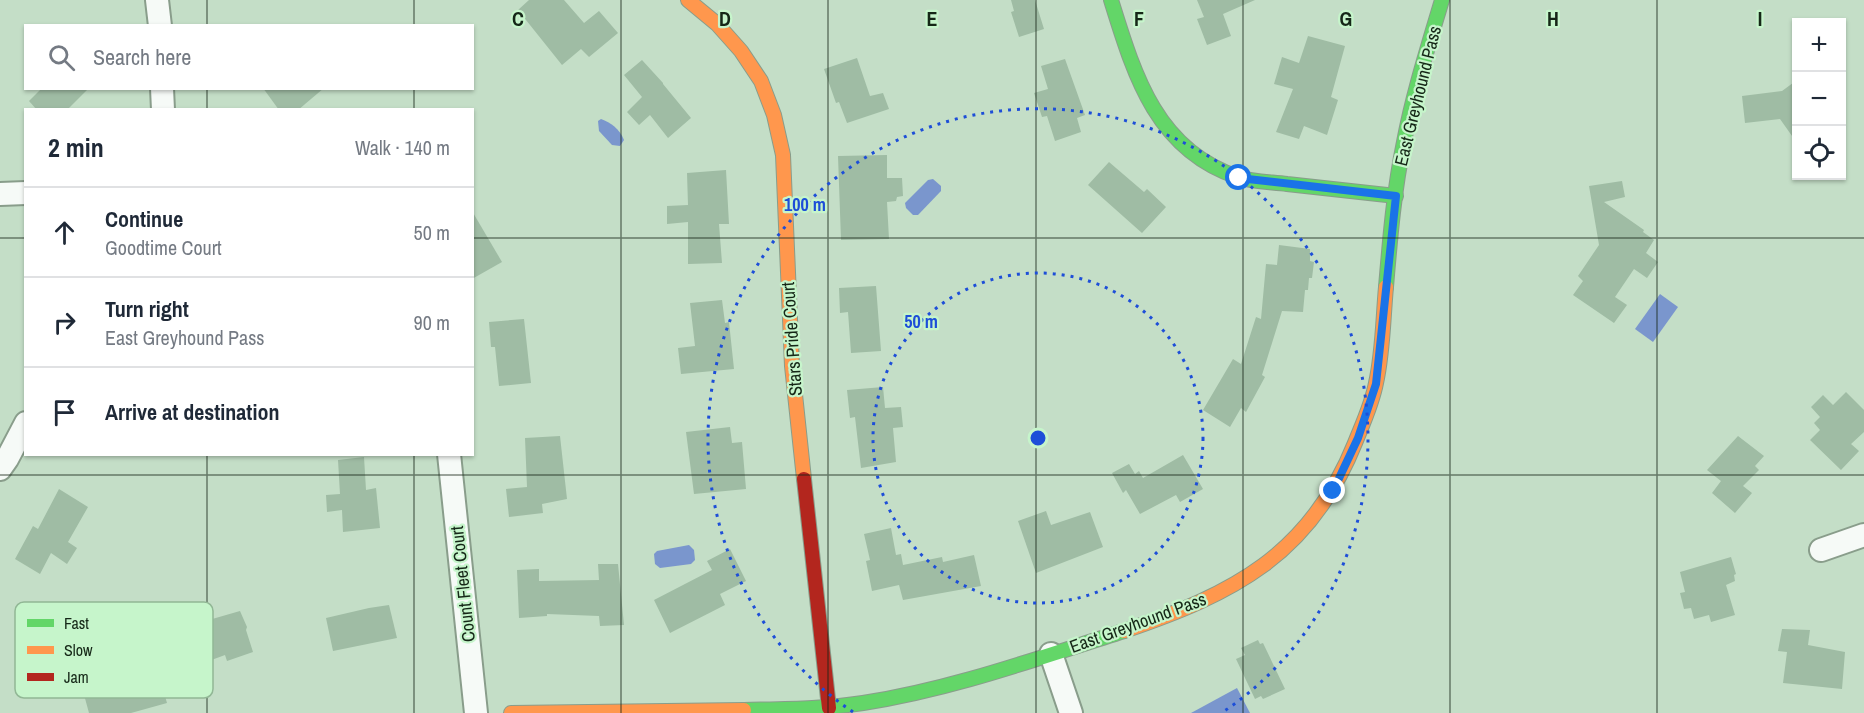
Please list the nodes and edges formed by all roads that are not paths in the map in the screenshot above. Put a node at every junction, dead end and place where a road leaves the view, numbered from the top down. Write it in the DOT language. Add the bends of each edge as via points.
graph roads {
  1 [pos="157,0"];
  2 [pos="688,0"];
  3 [pos="1111,0"];
  4 [pos="1442,0"];
  5 [pos="160,24"];
  6 [pos="162,90"];
  7 [pos="163,108"];
  8 [pos="24,193"];
  9 [pos="0,194"];
  10 [pos="1396,196"];
  11 [pos="24,427"];
  12 [pos="449,456"];
  13 [pos="0,469"];
  14 [pos="1864,535"];
  15 [pos="1821,550"];
  16 [pos="1051,654"];
  17 [pos="829,708"];
  18 [pos="476,713"];
  19 [pos="511,713"];
  20 [pos="1071,713"];
  1 -- 5 [label="street"];
  2 -- 17 [label="street, Stars Pride Court" via="717,24 761,81 783,155 792,366"];
  3 -- 10 [label="street" via="1138,82 1167,130 1190,153 1239,178"];
  4 -- 10 [label="street, East Greyhound Pass" via="1411,110"];
  6 -- 7 [label="street"];
  8 -- 9 [label="street"];
  10 -- 16 [label="street, East Greyhound Pass" via="1376,384 1358,438 1333,491 1304,531 1244,579 1205,600 1160,619"];
  11 -- 13 [label="street"];
  12 -- 18 [label="street, Count Fleet Court"];
  14 -- 15 [label="street"];
  16 -- 17 [label="street, East Greyhound Pass" via="936,690"];
  16 -- 20 [label="street"];
  17 -- 19 [label="street, East Greyhound Pass"];
}
